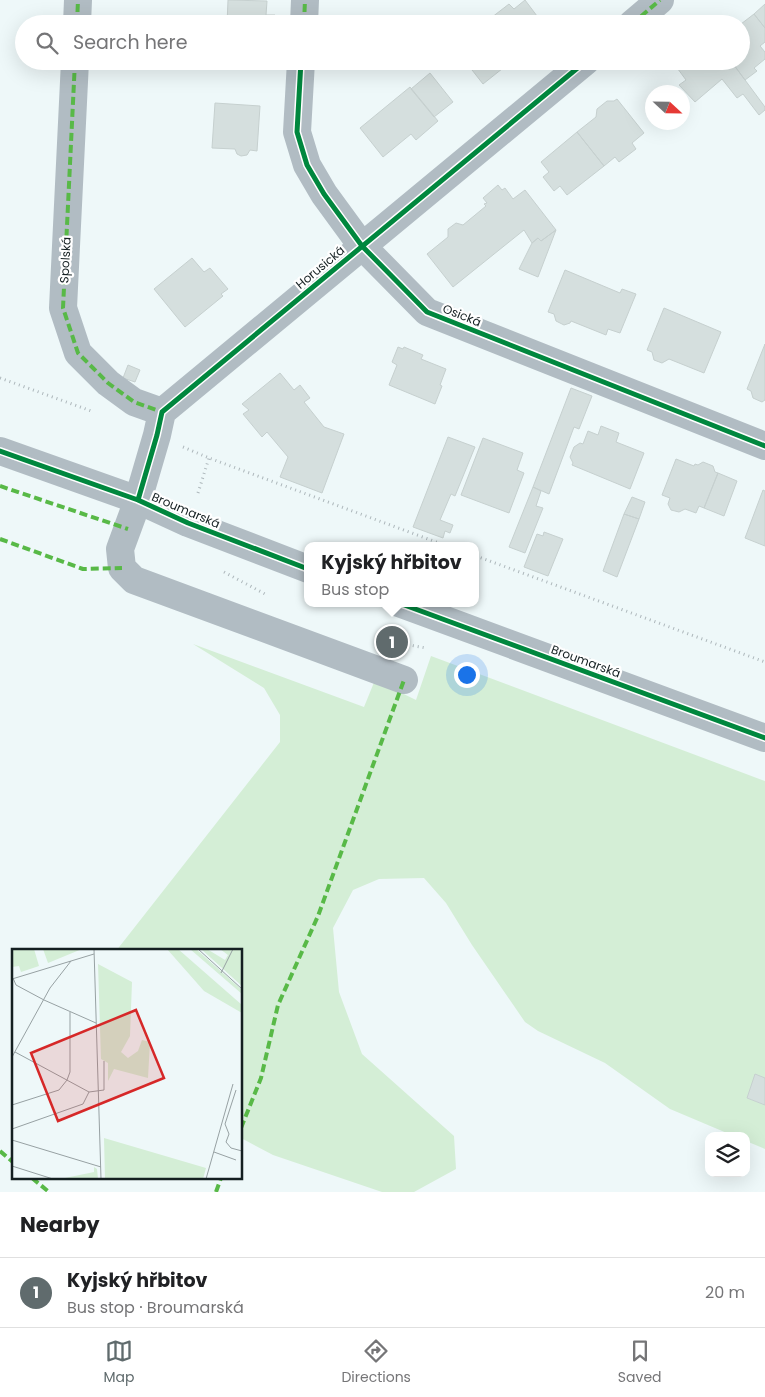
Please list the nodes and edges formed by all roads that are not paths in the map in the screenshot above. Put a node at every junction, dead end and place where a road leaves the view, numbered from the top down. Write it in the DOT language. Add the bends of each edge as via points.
graph roads {
  1 [pos="78,0"];
  2 [pos="305,0"];
  3 [pos="660,0"];
  4 [pos="77,15"];
  5 [pos="304,15"];
  6 [pos="642,15"];
  7 [pos="75,70"];
  8 [pos="300,70"];
  9 [pos="575,70"];
  10 [pos="362,246"];
  11 [pos="159,424"];
  12 [pos="765,446"];
  13 [pos="0,451"];
  14 [pos="138,500"];
  15 [pos="304,567"];
  16 [pos="410,607"];
  17 [pos="404,680"];
  18 [pos="765,738"];
  1 -- 4 [label="street"];
  2 -- 5 [label="street"];
  3 -- 6 [label="street"];
  7 -- 11 [label="street, Spolská" via="63,308 78,353 108,383"];
  8 -- 10 [label="street, Osická" via="297,132 307,165"];
  9 -- 10 [label="street, Horusická"];
  10 -- 11 [label="street, Horusická"];
  10 -- 12 [label="street, Osická" via="427,312"];
  11 -- 14 [label="street"];
  13 -- 14 [label="street, Broumarská"];
  14 -- 15 [label="street, Broumarská"];
  14 -- 17 [label="street" via="120,549 122,568 134,580"];
  16 -- 18 [label="street, Broumarská"];
}
